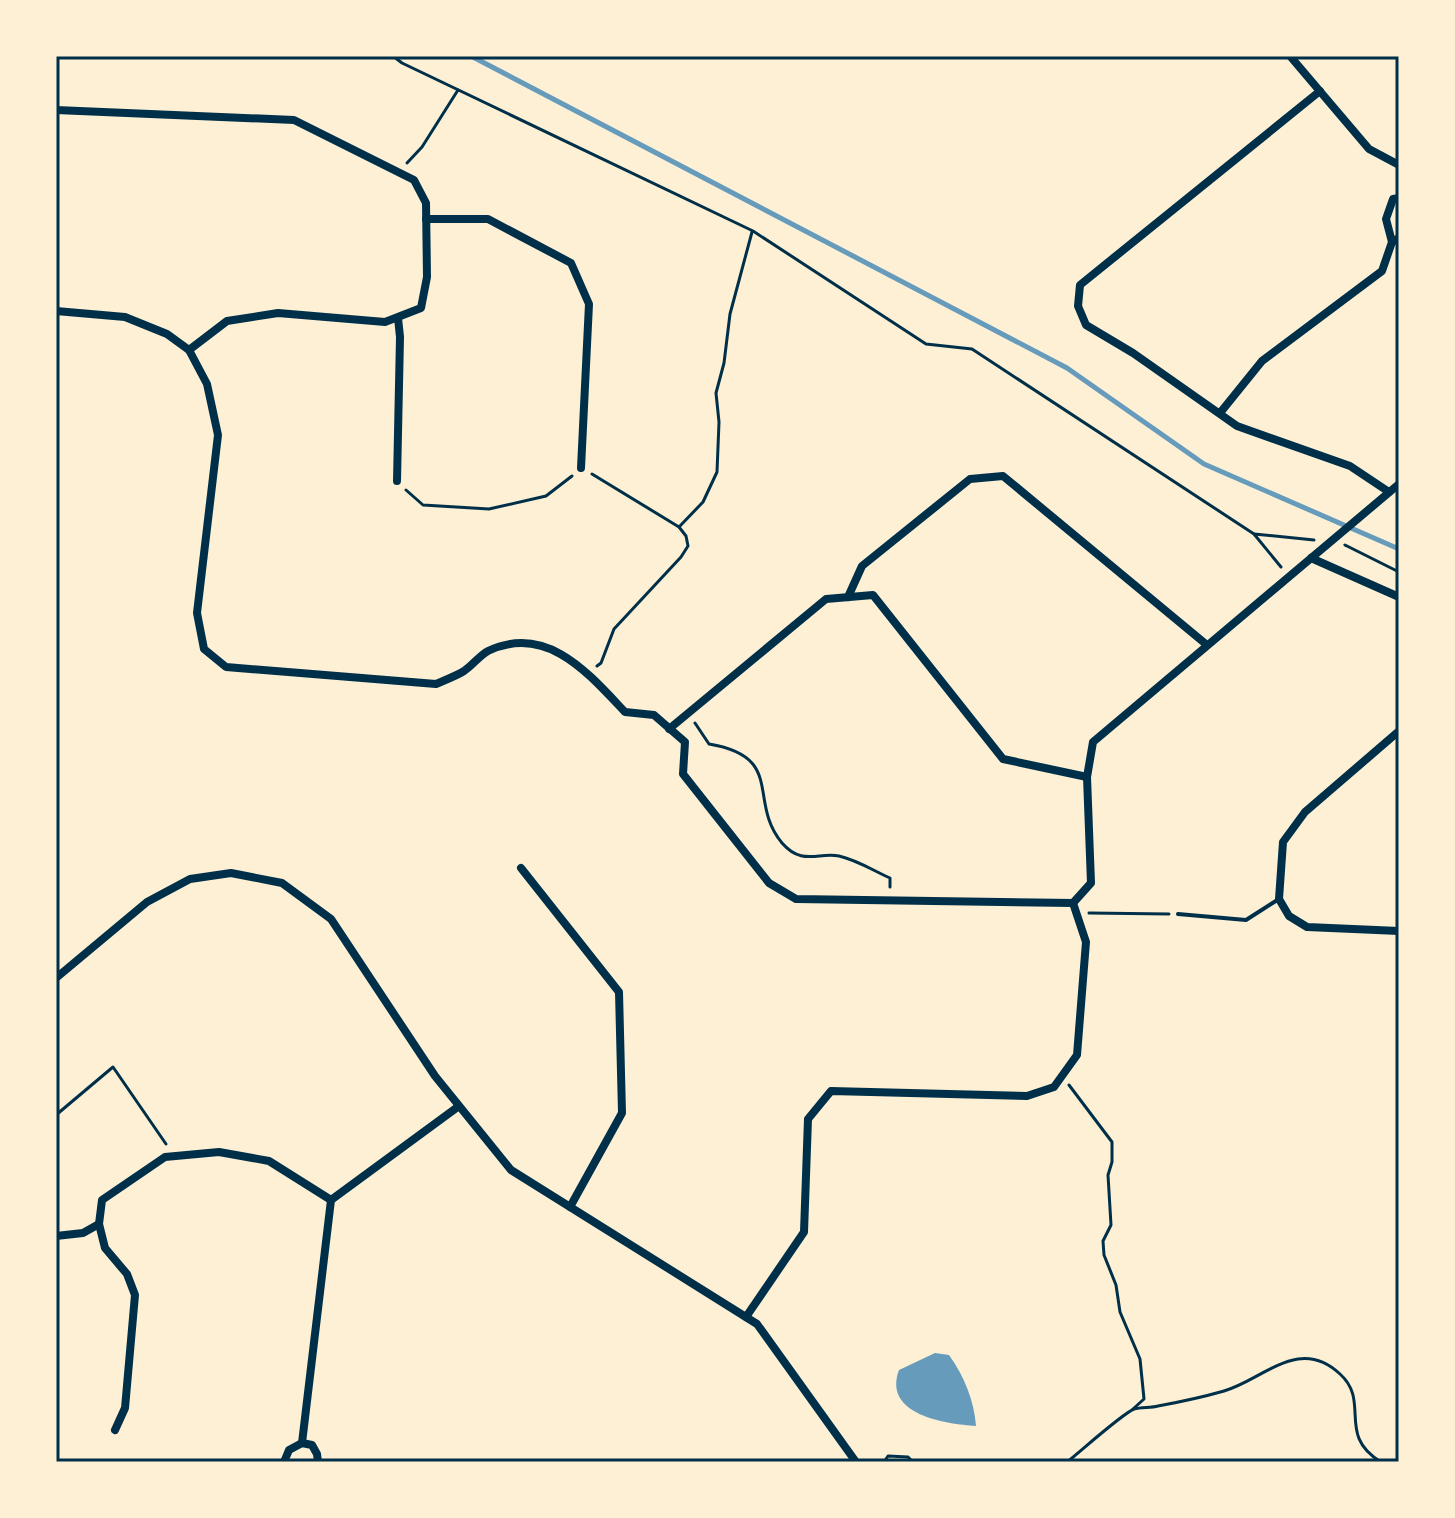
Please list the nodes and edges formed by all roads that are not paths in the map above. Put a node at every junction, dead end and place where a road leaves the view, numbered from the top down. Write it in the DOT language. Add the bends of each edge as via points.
graph roads {
  1 [pos="1290,56"];
  2 [pos="1320,91"];
  3 [pos="56,110"];
  4 [pos="1399,165"];
  5 [pos="1399,198"];
  6 [pos="426,219"];
  7 [pos="1396,240"];
  8 [pos="56,311"];
  9 [pos="398,318"];
  10 [pos="189,350"];
  11 [pos="1220,413"];
  12 [pos="581,468"];
  13 [pos="397,481"];
  14 [pos="1399,484"];
  15 [pos="1389,492"];
  16 [pos="1311,558"];
  17 [pos="848,597"];
  18 [pos="1399,597"];
  19 [pos="1207,645"];
  20 [pos="669,729"];
  21 [pos="1399,731"];
  22 [pos="1087,777"];
  23 [pos="521,868"];
  24 [pos="1279,899"];
  25 [pos="1073,903"];
  26 [pos="1178,914"];
  27 [pos="1399,931"];
  28 [pos="56,978"];
  29 [pos="459,1106"];
  30 [pos="331,1200"];
  31 [pos="570,1207"];
  32 [pos="99,1224"];
  33 [pos="56,1236"];
  34 [pos="746,1317"];
  35 [pos="115,1430"];
  36 [pos="302,1443"];
  37 [pos="284,1462"];
  38 [pos="318,1462"];
  39 [pos="856,1462"];
  1 -- 2 [label="street"];
  2 -- 4 [label="street" via="1369,149"];
  2 -- 11 [label="street" via="1080,285 1078,306 1086,325"];
  3 -- 6 [label="street" via="294,120 414,180 426,203"];
  5 -- 7 [label="street" via="1393,199 1386,219"];
  6 -- 9 [label="street" via="427,277 421,308"];
  6 -- 12 [label="street" via="488,219 571,263 589,304"];
  7 -- 11 [label="street" via="1382,271 1262,361"];
  8 -- 10 [label="street" via="125,317 167,334"];
  9 -- 10 [label="street" via="385,322 278,313 227,321"];
  9 -- 13 [label="street"];
  10 -- 20 [label="street" via="207,384 218,435 197,613 204,649 226,667 436,684 486,652 515,642 544,645 587,672 625,712 654,715"];
  11 -- 15 [label="street" via="1237,426 1350,466"];
  14 -- 15 [label="street"];
  15 -- 16 [label="street"];
  16 -- 18 [label="street"];
  16 -- 19 [label="street"];
  17 -- 19 [label="street" via="862,566 970,479 1003,476"];
  17 -- 20 [label="street" via="826,599"];
  17 -- 22 [label="street" via="873,595 1003,759"];
  19 -- 22 [label="street" via="1093,742"];
  20 -- 25 [label="street" via="685,742 683,774 769,883 796,899"];
  21 -- 24 [label="street" via="1305,812 1283,842"];
  22 -- 25 [label="street" via="1091,883"];
  23 -- 31 [label="street" via="619,992 622,1113"];
  24 -- 26 [label="lane" via="1246,920"];
  24 -- 27 [label="street" via="1289,916 1307,927"];
  25 -- 34 [label="street" via="1086,942 1077,1055 1054,1087 1027,1096 831,1091 808,1119 804,1232"];
  28 -- 29 [label="street" via="147,902 190,879 231,873 282,883 331,919"];
  29 -- 30 [label="street"];
  29 -- 31 [label="street" via="511,1170"];
  30 -- 32 [label="street" via="269,1161 219,1152 174,1156 102,1200"];
  30 -- 36 [label="street"];
  31 -- 34 [label="street"];
  32 -- 33 [label="street" via="83,1233"];
  32 -- 35 [label="street" via="105,1248 127,1274 135,1295 125,1408"];
  34 -- 39 [label="street" via="757,1324"];
  36 -- 37 [label="street" via="289,1450"];
  36 -- 38 [label="street" via="312,1445"];
}
